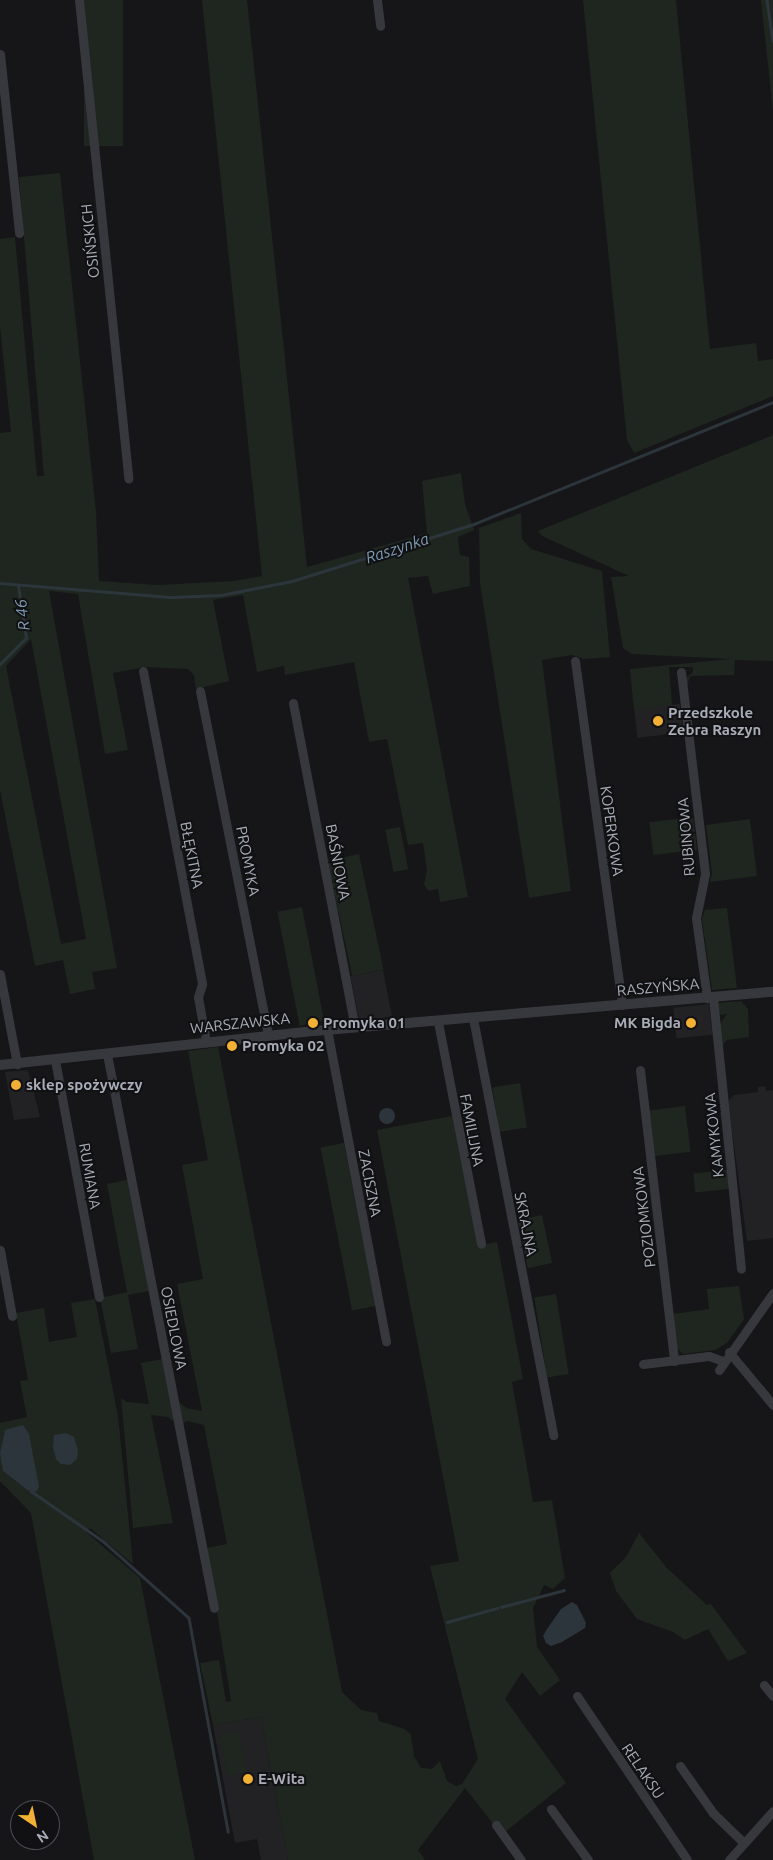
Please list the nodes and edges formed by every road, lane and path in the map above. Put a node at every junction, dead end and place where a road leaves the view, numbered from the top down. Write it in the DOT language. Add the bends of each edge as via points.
graph roads {
  1 [pos="79,0"];
  2 [pos="377,0"];
  3 [pos="380,26"];
  4 [pos="0,54"];
  5 [pos="19,232"];
  6 [pos="128,478"];
  7 [pos="575,661"];
  8 [pos="143,671"];
  9 [pos="682,672"];
  10 [pos="200,691"];
  11 [pos="293,703"];
  12 [pos="0,974"];
  13 [pos="773,992"];
  14 [pos="710,998"];
  15 [pos="622,1005"];
  16 [pos="545,1013"];
  17 [pos="473,1018"];
  18 [pos="438,1022"];
  19 [pos="355,1027"];
  20 [pos="327,1029"];
  21 [pos="268,1035"];
  22 [pos="206,1042"];
  23 [pos="107,1054"];
  24 [pos="55,1060"];
  25 [pos="17,1064"];
  26 [pos="0,1066"];
  27 [pos="640,1070"];
  28 [pos="481,1244"];
  29 [pos="0,1250"];
  30 [pos="741,1269"];
  31 [pos="773,1293"];
  32 [pos="99,1297"];
  33 [pos="12,1316"];
  34 [pos="386,1341"];
  35 [pos="729,1352"];
  36 [pos="674,1361"];
  37 [pos="643,1364"];
  38 [pos="773,1405"];
  39 [pos="553,1435"];
  40 [pos="214,1608"];
  41 [pos="764,1685"];
  42 [pos="577,1696"];
  43 [pos="773,1696"];
  44 [pos="680,1766"];
  45 [pos="551,1809"];
  46 [pos="773,1811"];
  47 [pos="496,1825"];
  48 [pos="744,1843"];
  49 [pos="522,1860"];
  50 [pos="588,1860"];
  51 [pos="687,1860"];
  52 [pos="729,1860"];
  1 -- 6 [label="street, OSIŃSKICH"];
  2 -- 3 [label="street"];
  4 -- 5 [label="street"];
  7 -- 15 [label="street, KOPERKOWA"];
  8 -- 22 [label="street, BŁĘKITNA" via="202,984 198,997"];
  9 -- 14 [label="street, RUBINOWA" via="705,874 696,918"];
  10 -- 21 [label="street, PROMYKA"];
  11 -- 19 [label="street, BAŚNIOWA"];
  12 -- 25 [label="street"];
  13 -- 14 [label="street, RASZYŃSKA"];
  14 -- 15 [label="street, RASZYŃSKA"];
  14 -- 30 [label="street, KAMYKOWA"];
  15 -- 16 [label="street, RASZYŃSKA"];
  16 -- 17 [label="street, WARSZAWSKA"];
  17 -- 18 [label="street, WARSZAWSKA"];
  17 -- 39 [label="street, SKRAJNA"];
  18 -- 19 [label="street, WARSZAWSKA"];
  18 -- 28 [label="street, FAMILIJNA"];
  19 -- 20 [label="street, WARSZAWSKA"];
  20 -- 21 [label="street, WARSZAWSKA"];
  20 -- 34 [label="street, ZACISZNA"];
  21 -- 22 [label="street, WARSZAWSKA"];
  22 -- 23 [label="street, WARSZAWSKA"];
  23 -- 24 [label="street, WARSZAWSKA"];
  23 -- 40 [label="street, OSIEDLOWA"];
  24 -- 25 [label="street, WARSZAWSKA"];
  24 -- 32 [label="street, RUMIANA"];
  25 -- 26 [label="street, WARSZAWSKA"];
  27 -- 36 [label="street, POZIOMKOWA"];
  29 -- 33 [label="street"];
  31 -- 35 [label="street"];
  35 -- 36 [label="street" via="721,1365 713,1356"];
  35 -- 38 [label="street"];
  36 -- 37 [label="street"];
  41 -- 43 [label="street"];
  42 -- 51 [label="street, RELAKSU"];
  44 -- 48 [label="street" via="713,1813"];
  45 -- 50 [label="street"];
  46 -- 48 [label="street"];
  47 -- 49 [label="street"];
  48 -- 52 [label="street"];
}
